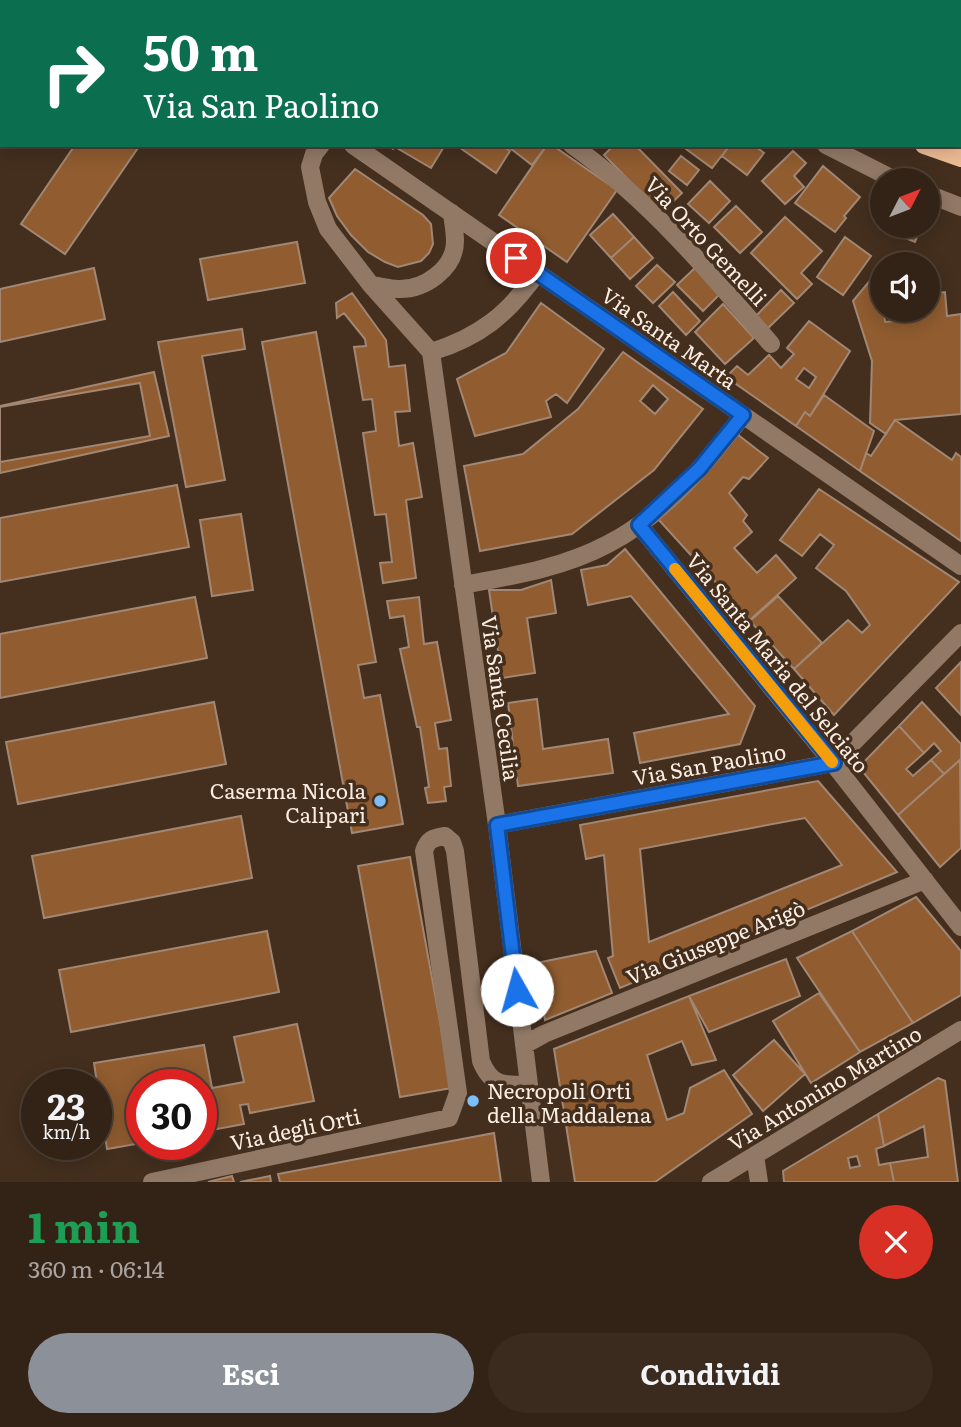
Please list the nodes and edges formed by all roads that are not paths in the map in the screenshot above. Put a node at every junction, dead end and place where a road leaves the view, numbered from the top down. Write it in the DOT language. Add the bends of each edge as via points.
graph roads {
  1 [pos="319,147"];
  2 [pos="356,147"];
  3 [pos="575,147"];
  4 [pos="830,147"];
  5 [pos="930,147"];
  6 [pos="961,158"];
  7 [pos="871,168"];
  8 [pos="940,199"];
  9 [pos="961,207"];
  10 [pos="452,213"];
  11 [pos="537,273"];
  12 [pos="371,285"];
  13 [pos="771,344"];
  14 [pos="431,352"];
  15 [pos="743,415"];
  16 [pos="639,525"];
  17 [pos="961,566"];
  18 [pos="463,585"];
  19 [pos="961,633"];
  20 [pos="834,763"];
  21 [pos="497,825"];
  22 [pos="925,880"];
  23 [pos="961,927"];
  24 [pos="961,1030"];
  25 [pos="524,1045"];
  26 [pos="529,1084"];
  27 [pos="755,1155"];
  28 [pos="152,1182"];
  29 [pos="541,1182"];
  30 [pos="711,1182"];
  31 [pos="759,1182"];
  1 -- 12 [label="street" via="310,167 322,216"];
  2 -- 10 [label="street, Via Santa Marta"];
  3 -- 13 [label="street, Via Orto Gemelli" via="666,224"];
  4 -- 7 [label="street"];
  5 -- 6 [label="main road"];
  8 -- 9 [label="street"];
  10 -- 11 [label="street, Via Santa Marta"];
  10 -- 12 [label="street" via="456,243 445,268 434,279 398,289"];
  11 -- 14 [label="street" via="509,309 491,323 471,337"];
  11 -- 15 [label="street, Via Santa Marta"];
  12 -- 14 [label="street"];
  14 -- 18 [label="street, Via Santa Cecilia"];
  15 -- 16 [label="street" via="699,469"];
  15 -- 17 [label="street, Via Santa Marta"];
  16 -- 18 [label="street" via="609,544 556,565"];
  16 -- 20 [label="street, Via Santa Maria del Selciato"];
  18 -- 21 [label="street, Via Santa Cecilia"];
  19 -- 20 [label="street"];
  20 -- 21 [label="street, Via San Paolino"];
  20 -- 22 [label="street, Via Santa Maria del Selciato"];
  21 -- 25 [label="street, Via Santa Cecilia"];
  22 -- 23 [label="street, Via Santa Maria del Selciato"];
  22 -- 25 [label="street, Via Giuseppe Arigò"];
  24 -- 27 [label="street, Via Antonino Martino"];
  25 -- 26 [label="street, Via Santa Cecilia"];
  26 -- 28 [label="street, Via degli Orti" via="496,1082 481,1061 455,851 445,836 433,838 424,851 458,1093 449,1118"];
  26 -- 29 [label="street, Via Santa Cecilia"];
  27 -- 30 [label="street, Via Antonino Martino"];
  27 -- 31 [label="street"];
}
